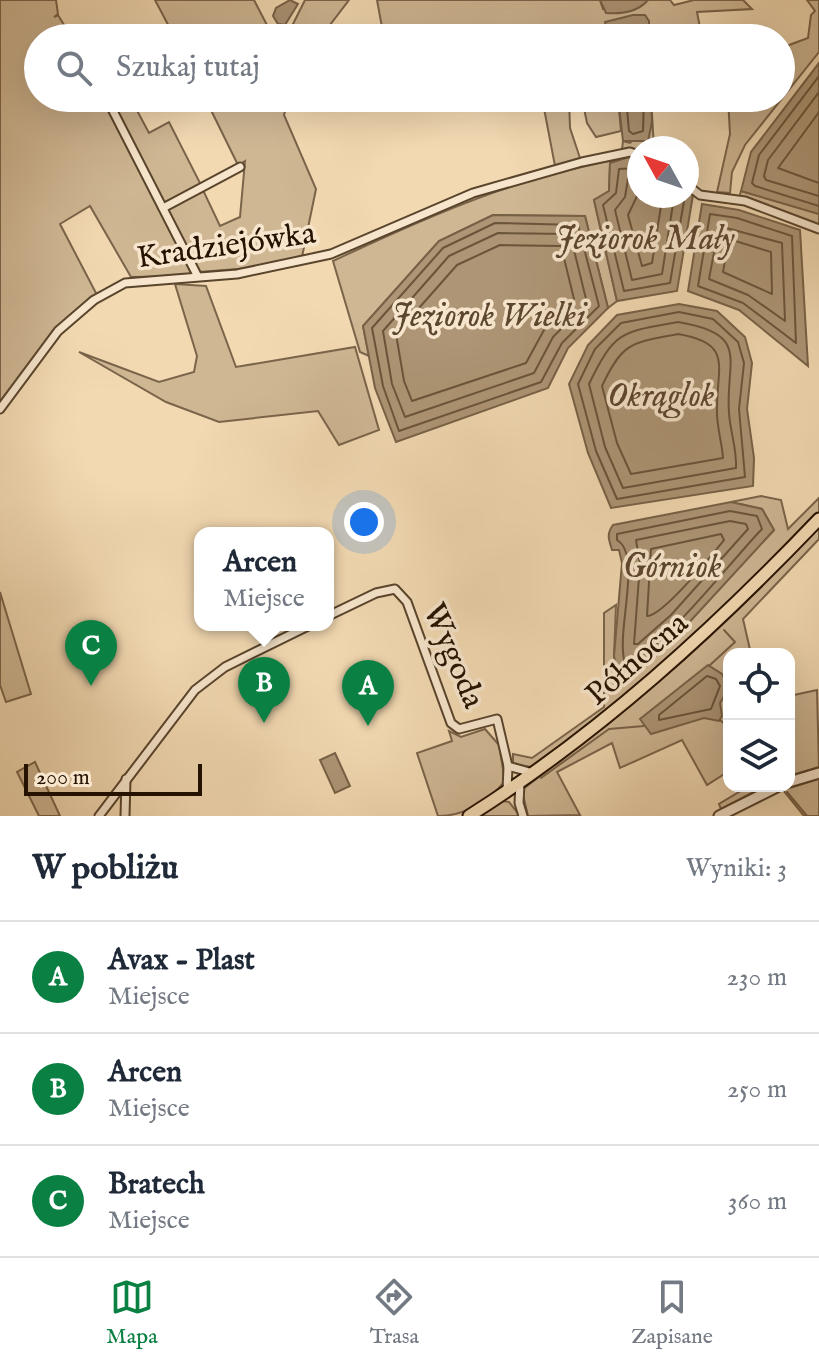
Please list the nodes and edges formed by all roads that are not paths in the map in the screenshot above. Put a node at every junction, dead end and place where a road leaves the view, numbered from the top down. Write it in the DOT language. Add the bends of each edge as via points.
graph roads {
  1 [pos="114,112"];
  2 [pos="627,153"];
  3 [pos="240,167"];
  4 [pos="699,194"];
  5 [pos="163,208"];
  6 [pos="819,229"];
  7 [pos="197,275"];
  8 [pos="0,409"];
  9 [pos="819,519"];
  10 [pos="334,613"];
  11 [pos="299,631"];
  12 [pos="508,766"];
  13 [pos="533,773"];
  14 [pos="819,773"];
  15 [pos="126,779"];
  16 [pos="795,780"];
  17 [pos="520,782"];
  18 [pos="767,792"];
  19 [pos="504,794"];
  20 [pos="519,803"];
  21 [pos="99,816"];
  22 [pos="125,816"];
  23 [pos="469,816"];
  24 [pos="523,816"];
  25 [pos="719,816"];
  1 -- 5 [label="street"];
  2 -- 7 [label="street, Kradziejówka" via="473,193 331,254 237,274"];
  3 -- 5 [label="street"];
  4 -- 6 [label="street" via="745,201"];
  5 -- 7 [label="street"];
  7 -- 8 [label="street, Kradziejówka" via="125,283 94,300 58,331"];
  9 -- 13 [label="main road, Północna" via="688,649"];
  10 -- 12 [label="street, Wygoda" via="395,589 407,602 451,723 459,729 497,719"];
  11 -- 15 [label="street" via="209,678 184,700"];
  12 -- 13 [label="street"];
  12 -- 19 [label="street, Wygoda"];
  13 -- 17 [label="main road, Północna"];
  14 -- 16 [label="street"];
  15 -- 21 [label="street"];
  15 -- 22 [label="street"];
  17 -- 19 [label="main road, Północna"];
  17 -- 20 [label="street"];
  18 -- 25 [label="street"];
  19 -- 20 [label="street"];
  19 -- 23 [label="main road, Północna"];
  20 -- 24 [label="street"];
}
